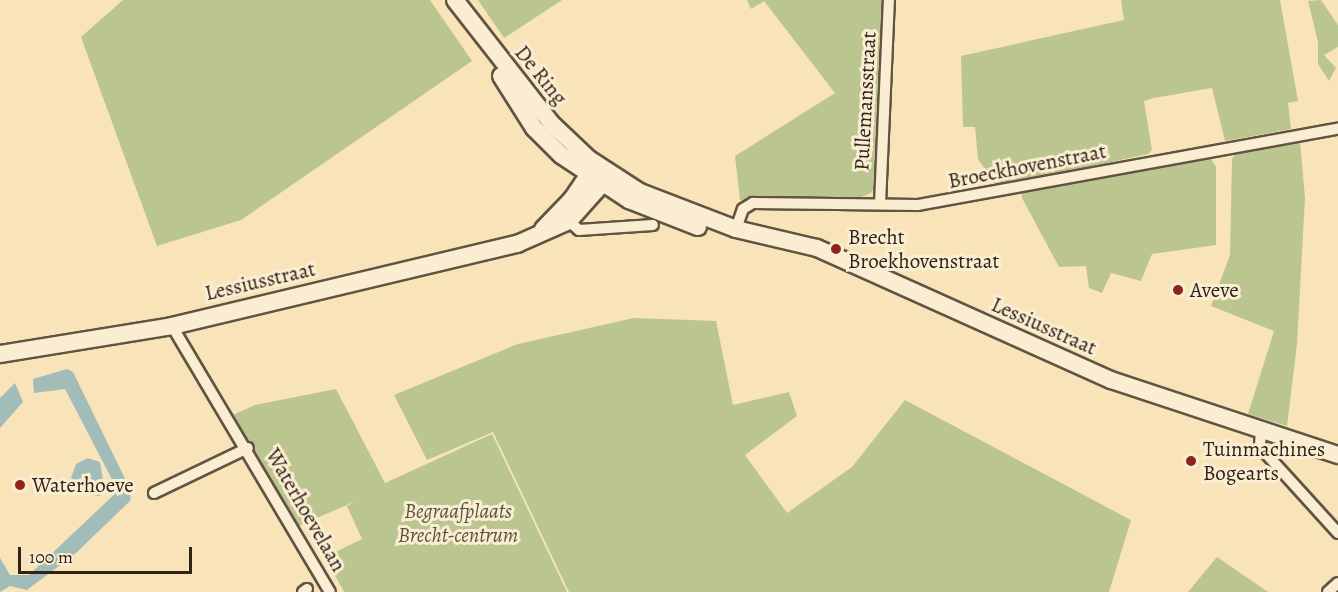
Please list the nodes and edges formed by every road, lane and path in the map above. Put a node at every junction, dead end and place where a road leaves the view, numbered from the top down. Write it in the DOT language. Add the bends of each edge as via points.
graph roads {
  1 [pos="455,0"];
  2 [pos="889,0"];
  3 [pos="487,45"];
  4 [pos="1338,129"];
  5 [pos="598,176"];
  6 [pos="880,204"];
  7 [pos="569,222"];
  8 [pos="653,225"];
  9 [pos="736,229"];
  10 [pos="528,240"];
  11 [pos="172,326"];
  12 [pos="0,354"];
  13 [pos="1261,431"];
  14 [pos="248,448"];
  15 [pos="1338,455"];
  16 [pos="154,493"];
  17 [pos="1338,533"];
  18 [pos="1338,583"];
  19 [pos="330,592"];
  20 [pos="1328,592"];
  1 -- 3 [label="main road, De Ring"];
  2 -- 6 [label="street, Pullemansstraat"];
  3 -- 5 [label="main road, De Ring"];
  3 -- 5 [label="main road, De Ring" via="508,88 546,141"];
  4 -- 6 [label="street, Broeckhovenstraat" via="947,201"];
  5 -- 7 [label="main road, Lessiusstraat"];
  5 -- 9 [label="main road, Lessiusstraat" via="678,222"];
  5 -- 10 [label="main road, Lessiusstraat"];
  6 -- 9 [label="street, Broeckhovenstraat" via="753,203 743,209"];
  7 -- 8 [label="street" via="579,230"];
  7 -- 10 [label="main road, Lessiusstraat"];
  9 -- 13 [label="main road, Lessiusstraat" via="817,248 1080,367"];
  10 -- 11 [label="main road, Lessiusstraat"];
  11 -- 12 [label="main road, Lessiusstraat"];
  11 -- 14 [label="street, Waterhoevelaan"];
  13 -- 15 [label="main road, Lessiusstraat"];
  13 -- 17 [label="street" via="1260,447"];
  14 -- 16 [label="street, Waterhoevelaan"];
  14 -- 19 [label="street, Waterhoevelaan"];
  18 -- 20 [label="street"];
}
